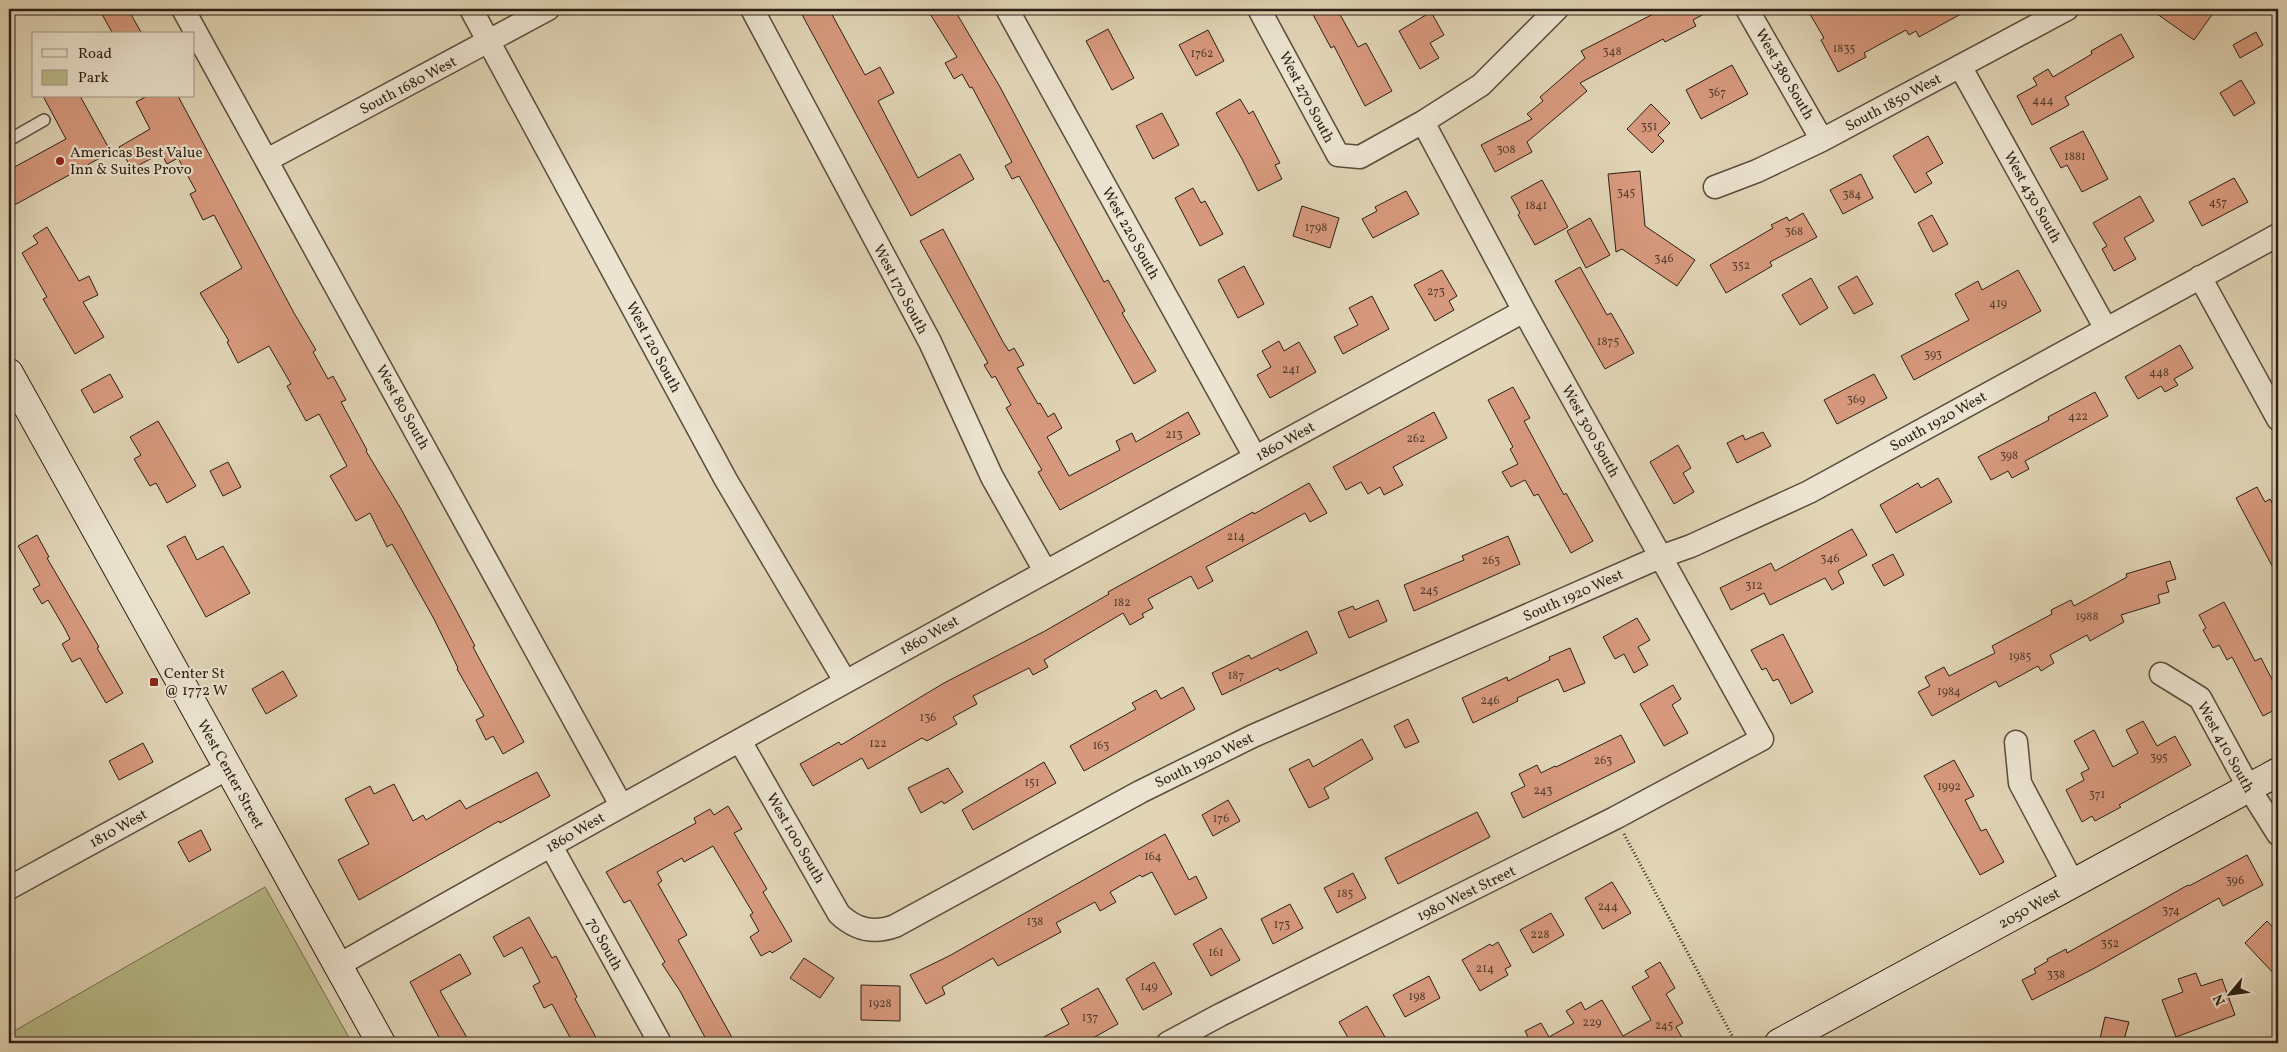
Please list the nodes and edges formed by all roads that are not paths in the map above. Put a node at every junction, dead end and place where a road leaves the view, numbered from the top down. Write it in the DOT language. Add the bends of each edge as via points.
graph roads {
  1 [pos="183,9"];
  2 [pos="472,9"];
  3 [pos="548,9"];
  4 [pos="752,9"];
  5 [pos="1007,9"];
  6 [pos="1259,9"];
  7 [pos="1557,9"];
  8 [pos="1747,9"];
  9 [pos="2067,9"];
  10 [pos="488,41"];
  11 [pos="1960,66"];
  12 [pos="44,120"];
  13 [pos="1423,122"];
  14 [pos="9,140"];
  15 [pos="1822,140"];
  16 [pos="267,160"];
  17 [pos="1715,187"];
  18 [pos="2278,235"];
  19 [pos="2200,278"];
  20 [pos="1524,310"];
  21 [pos="2106,329"];
  22 [pos="9,373"];
  23 [pos="2278,418"];
  24 [pos="1255,457"];
  25 [pos="1660,557"];
  26 [pos="1045,571"];
  27 [pos="2161,674"];
  28 [pos="845,681"];
  29 [pos="1762,739"];
  30 [pos="740,741"];
  31 [pos="2016,742"];
  32 [pos="228,768"];
  33 [pos="2278,772"];
  34 [pos="2249,788"];
  35 [pos="621,805"];
  36 [pos="2278,834"];
  37 [pos="551,846"];
  38 [pos="11,881"];
  39 [pos="2074,883"];
  40 [pos="859,928"];
  41 [pos="337,966"];
  42 [pos="381,1043"];
  43 [pos="660,1043"];
  44 [pos="1168,1043"];
  45 [pos="1779,1043"];
  1 -- 16 [label="street, West 80 South"];
  2 -- 10 [label="street, West 120 South"];
  3 -- 10 [label="street, South 1680 West"];
  4 -- 26 [label="street, West 170 South" via="930,342 992,477"];
  5 -- 24 [label="street, West 220 South"];
  6 -- 13 [label="street, West 270 South" via="1338,155 1360,157"];
  7 -- 13 [label="street" via="1481,85"];
  8 -- 15 [label="street, West 380 South"];
  9 -- 11 [label="street, South 1850 West"];
  10 -- 16 [label="street, South 1680 West"];
  10 -- 28 [label="street, West 120 South" via="726,480"];
  11 -- 15 [label="street, South 1850 West"];
  11 -- 21 [label="street, West 430 South"];
  12 -- 14 [label="lane"];
  13 -- 20 [label="street, West 300 South"];
  15 -- 17 [label="street, South 1850 West" via="1758,171"];
  16 -- 35 [label="street, West 80 South"];
  18 -- 19 [label="street, South 1920 West"];
  19 -- 21 [label="street, South 1920 West"];
  19 -- 23 [label="street"];
  20 -- 24 [label="street, 1860 West"];
  20 -- 25 [label="street, West 300 South"];
  21 -- 25 [label="street, South 1920 West" via="1809,492"];
  22 -- 32 [label="main road, West Center Street"];
  24 -- 26 [label="street, 1860 West"];
  25 -- 29 [label="street, West 300 South"];
  25 -- 40 [label="street, South 1920 West" via="1253,736 1140,792 895,926 871,931"];
  26 -- 28 [label="street, 1860 West"];
  27 -- 34 [label="street, West 410 South" via="2200,698"];
  28 -- 30 [label="street, 1860 West"];
  29 -- 44 [label="street, 1980 West Street" via="1615,818"];
  30 -- 35 [label="street, 1860 West"];
  30 -- 40 [label="street, West 100 South" via="839,914"];
  31 -- 39 [label="street" via="2020,783"];
  32 -- 38 [label="street, 1810 West"];
  32 -- 41 [label="main road, West Center Street"];
  33 -- 34 [label="main road, 2050 West"];
  34 -- 36 [label="street, West 410 South"];
  34 -- 39 [label="main road, 2050 West"];
  35 -- 37 [label="street, 1860 West"];
  37 -- 41 [label="street, 1860 West"];
  37 -- 43 [label="street, 70 South"];
  39 -- 45 [label="main road, 2050 West"];
  41 -- 42 [label="main road, West Center Street"];
}
